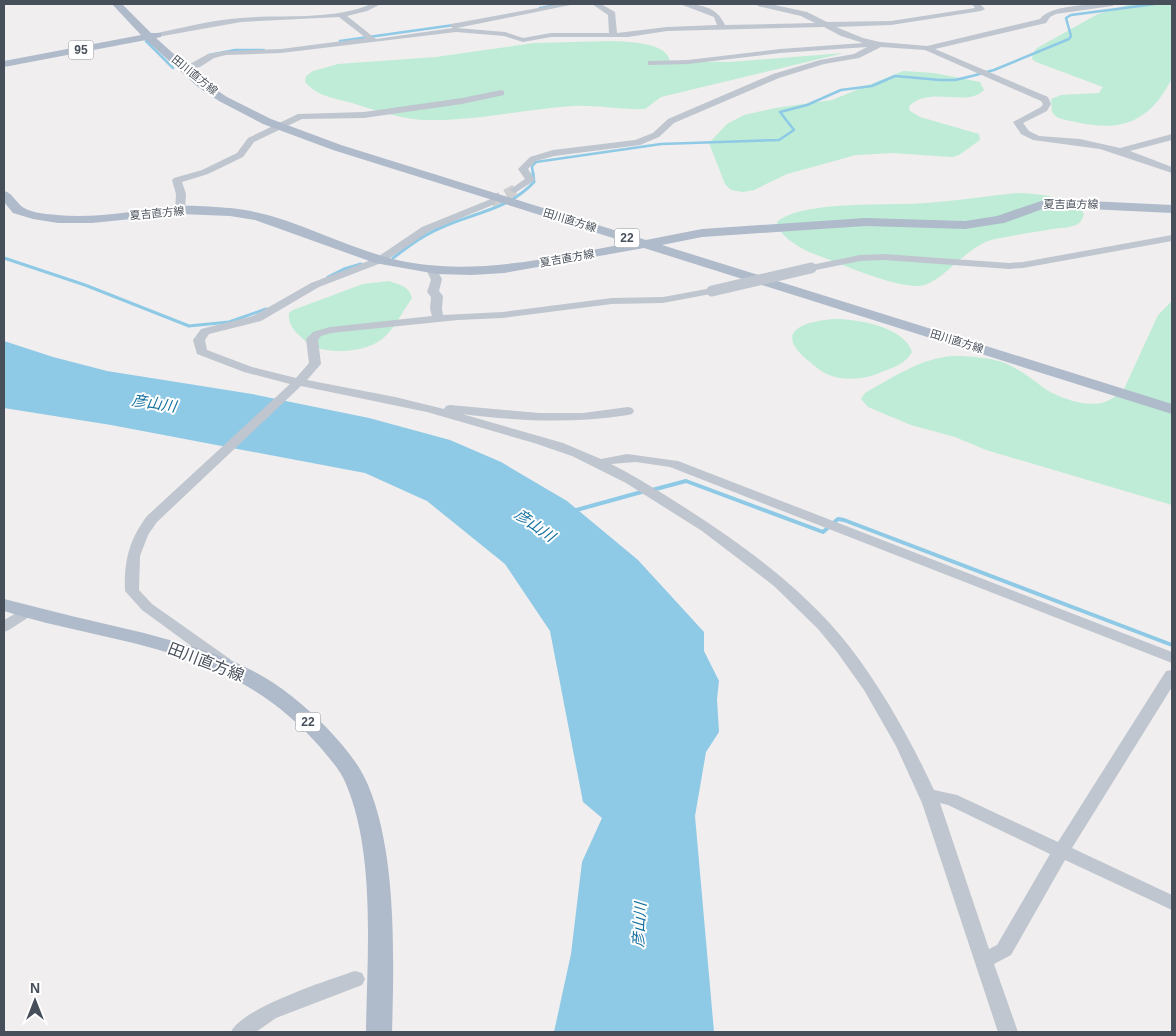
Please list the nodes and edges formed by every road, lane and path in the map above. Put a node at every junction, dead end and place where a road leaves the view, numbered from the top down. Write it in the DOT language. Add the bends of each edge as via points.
graph roads {
  1 [pos="117,4"];
  2 [pos="125,4"];
  3 [pos="377,4"];
  4 [pos="571,4"];
  5 [pos="596,4"];
  6 [pos="684,4"];
  7 [pos="761,4"];
  8 [pos="976,4"];
  9 [pos="1112,4"];
  10 [pos="340,14"];
  11 [pos="826,25"];
  12 [pos="722,28"];
  13 [pos="154,35"];
  14 [pos="613,35"];
  15 [pos="368,38"];
  16 [pos="880,44"];
  17 [pos="927,48"];
  18 [pos="651,63"];
  19 [pos="4,64"];
  20 [pos="191,67"];
  21 [pos="501,93"];
  22 [pos="282,125"];
  23 [pos="1172,137"];
  24 [pos="1117,152"];
  25 [pos="1172,170"];
  26 [pos="515,190"];
  27 [pos="4,195"];
  28 [pos="490,202"];
  29 [pos="1172,209"];
  30 [pos="180,210"];
  31 [pos="1172,238"];
  32 [pos="649,242"];
  33 [pos="380,260"];
  34 [pos="431,269"];
  35 [pos="439,319"];
  36 [pos="300,382"];
  37 [pos="394,401"];
  38 [pos="1172,402"];
  39 [pos="1172,409"];
  40 [pos="628,411"];
  41 [pos="601,464"];
  42 [pos="4,605"];
  43 [pos="27,612"];
  44 [pos="4,627"];
  45 [pos="1172,658"];
  46 [pos="233,669"];
  47 [pos="1172,674"];
  48 [pos="928,795"];
  49 [pos="1061,850"];
  50 [pos="1172,903"];
  51 [pos="984,962"];
  52 [pos="355,979"];
  53 [pos="241,1032"];
  54 [pos="379,1032"];
  55 [pos="1008,1032"];
  1 -- 13 [label="main road, 田川直方線 / 22"];
  2 -- 13 [label="main road, 田川直方線 / 22"];
  3 -- 10 [label="street"];
  4 -- 15 [label="street" via="458,26"];
  5 -- 14 [label="street" via="612,14"];
  6 -- 12 [label="street" via="718,16"];
  7 -- 11 [label="street" via="799,12"];
  8 -- 11 [label="street" via="981,9 891,23"];
  9 -- 17 [label="street" via="1054,12 1043,21"];
  10 -- 13 [label="street" via="230,22"];
  10 -- 15 [label="street"];
  11 -- 12 [label="street"];
  11 -- 16 [label="street"];
  12 -- 14 [label="street" via="667,29"];
  13 -- 19 [label="main road, 95"];
  13 -- 20 [label="main road, 田川直方線 / 22"];
  13 -- 22 [label="main road, 田川直方線 / 22" via="201,84 240,108"];
  14 -- 15 [label="street" via="551,35 523,40 506,34 456,30 368,42"];
  15 -- 20 [label="street" via="281,51 226,53 211,56"];
  16 -- 17 [label="street"];
  16 -- 18 [label="street"];
  16 -- 26 [label="street" via="856,56 776,76 722,98 671,121 656,135 637,143 553,153 533,159 523,169 530,180"];
  17 -- 24 [label="street" via="1045,99 1044,109 1018,122 1020,129 1030,136 1054,142 1079,142"];
  20 -- 22 [label="main road, 田川直方線 / 22" via="213,86"];
  21 -- 22 [label="street" via="364,115 301,116"];
  22 -- 30 [label="street" via="251,140 240,155 205,172 177,180 181,194"];
  22 -- 32 [label="main road, 田川直方線 / 22"];
  23 -- 24 [label="street"];
  24 -- 25 [label="street"];
  27 -- 30 [label="main road, 夏吉直方線" via="18,210 58,219 92,220"];
  28 -- 33 [label="street" via="426,229"];
  29 -- 32 [label="main road, 夏吉直方線" via="1047,203 999,220 966,225 825,224 702,233"];
  30 -- 33 [label="main road, 夏吉直方線" via="258,216"];
  31 -- 35 [label="street, bridge" via="1009,266 860,258 663,300"];
  32 -- 34 [label="main road, 夏吉直方線" via="504,268 472,271"];
  32 -- 38 [label="main road, 田川直方線 / 22"];
  32 -- 39 [label="main road, 田川直方線 / 22"];
  33 -- 34 [label="main road, 夏吉直方線"];
  33 -- 36 [label="street" via="315,286 257,318 205,331 199,340 201,352 229,365"];
  34 -- 35 [label="street" via="437,279 433,292 437,296"];
  35 -- 36 [label="street" via="317,334 312,339 315,364"];
  36 -- 37 [label="street"];
  36 -- 46 [label="street" via="160,511 142,534 131,561 132,591 147,607"];
  37 -- 40 [label="street" via="538,417 589,417"];
  37 -- 41 [label="street" via="543,441"];
  41 -- 45 [label="street" via="620,458 673,464"];
  41 -- 48 [label="street" via="705,526 743,553 793,597 860,672 893,726"];
  42 -- 43 [label="main road, 田川直方線 / 22"];
  43 -- 44 [label="street"];
  43 -- 46 [label="main road, 田川直方線 / 22" via="185,652"];
  46 -- 54 [label="main road, 田川直方線 / 22" via="274,693 314,727 341,756 360,789 370,826 377,884"];
  47 -- 49 [label="street"];
  48 -- 49 [label="street" via="951,799"];
  48 -- 51 [label="street"];
  49 -- 50 [label="street"];
  49 -- 51 [label="street" via="1004,950"];
  51 -- 55 [label="street"];
  52 -- 53 [label="street" via="269,1012"];
}
